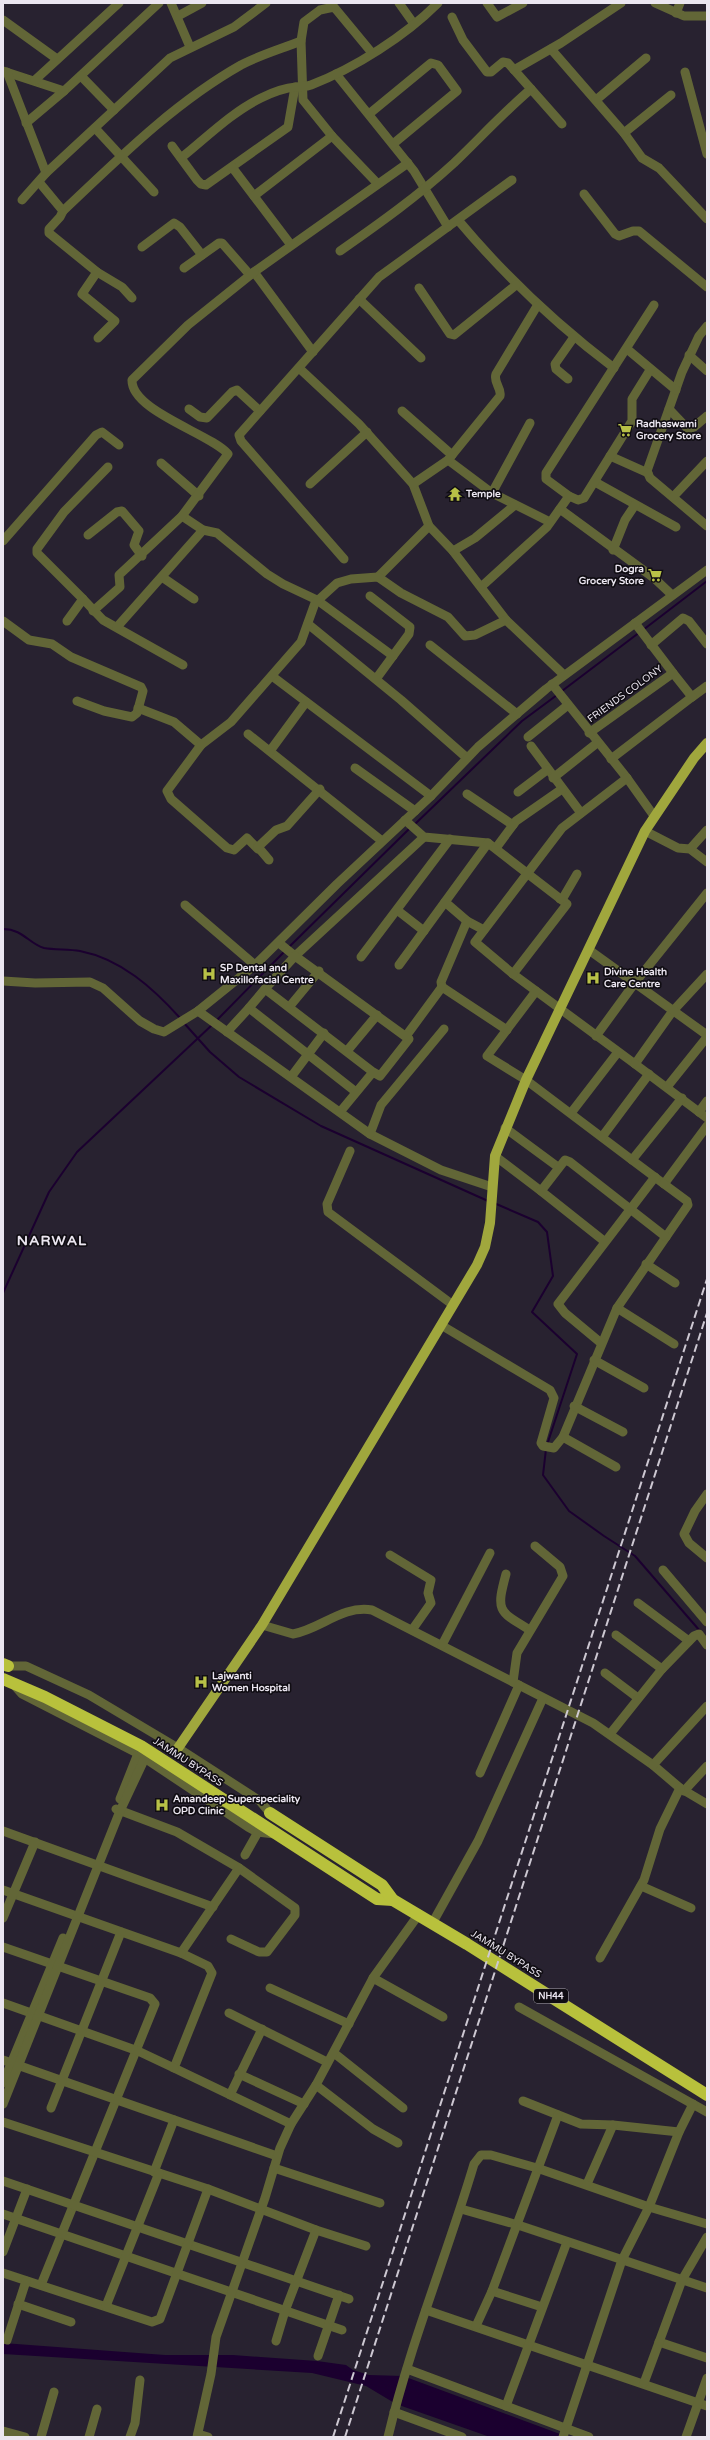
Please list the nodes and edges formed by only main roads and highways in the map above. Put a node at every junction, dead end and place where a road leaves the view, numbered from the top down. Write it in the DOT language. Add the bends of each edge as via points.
graph roads {
  1 [pos="707,743"];
  2 [pos="5,1680"];
  3 [pos="178,1748"];
  4 [pos="270,1813"];
  5 [pos="393,1900"];
  6 [pos="707,2095"];
  1 -- 3 [label="main road" via="645,831 526,1080 495,1156 492,1209 482,1255 262,1624"];
  2 -- 5 [label="highway, JAMMU BYPASS / NH44" via="76,1712 377,1899"];
  4 -- 5 [label="highway, JAMMU BYPASS / NH44" via="382,1885"];
  5 -- 6 [label="highway, JAMMU BYPASS / NH44" via="433,1922"];
}
